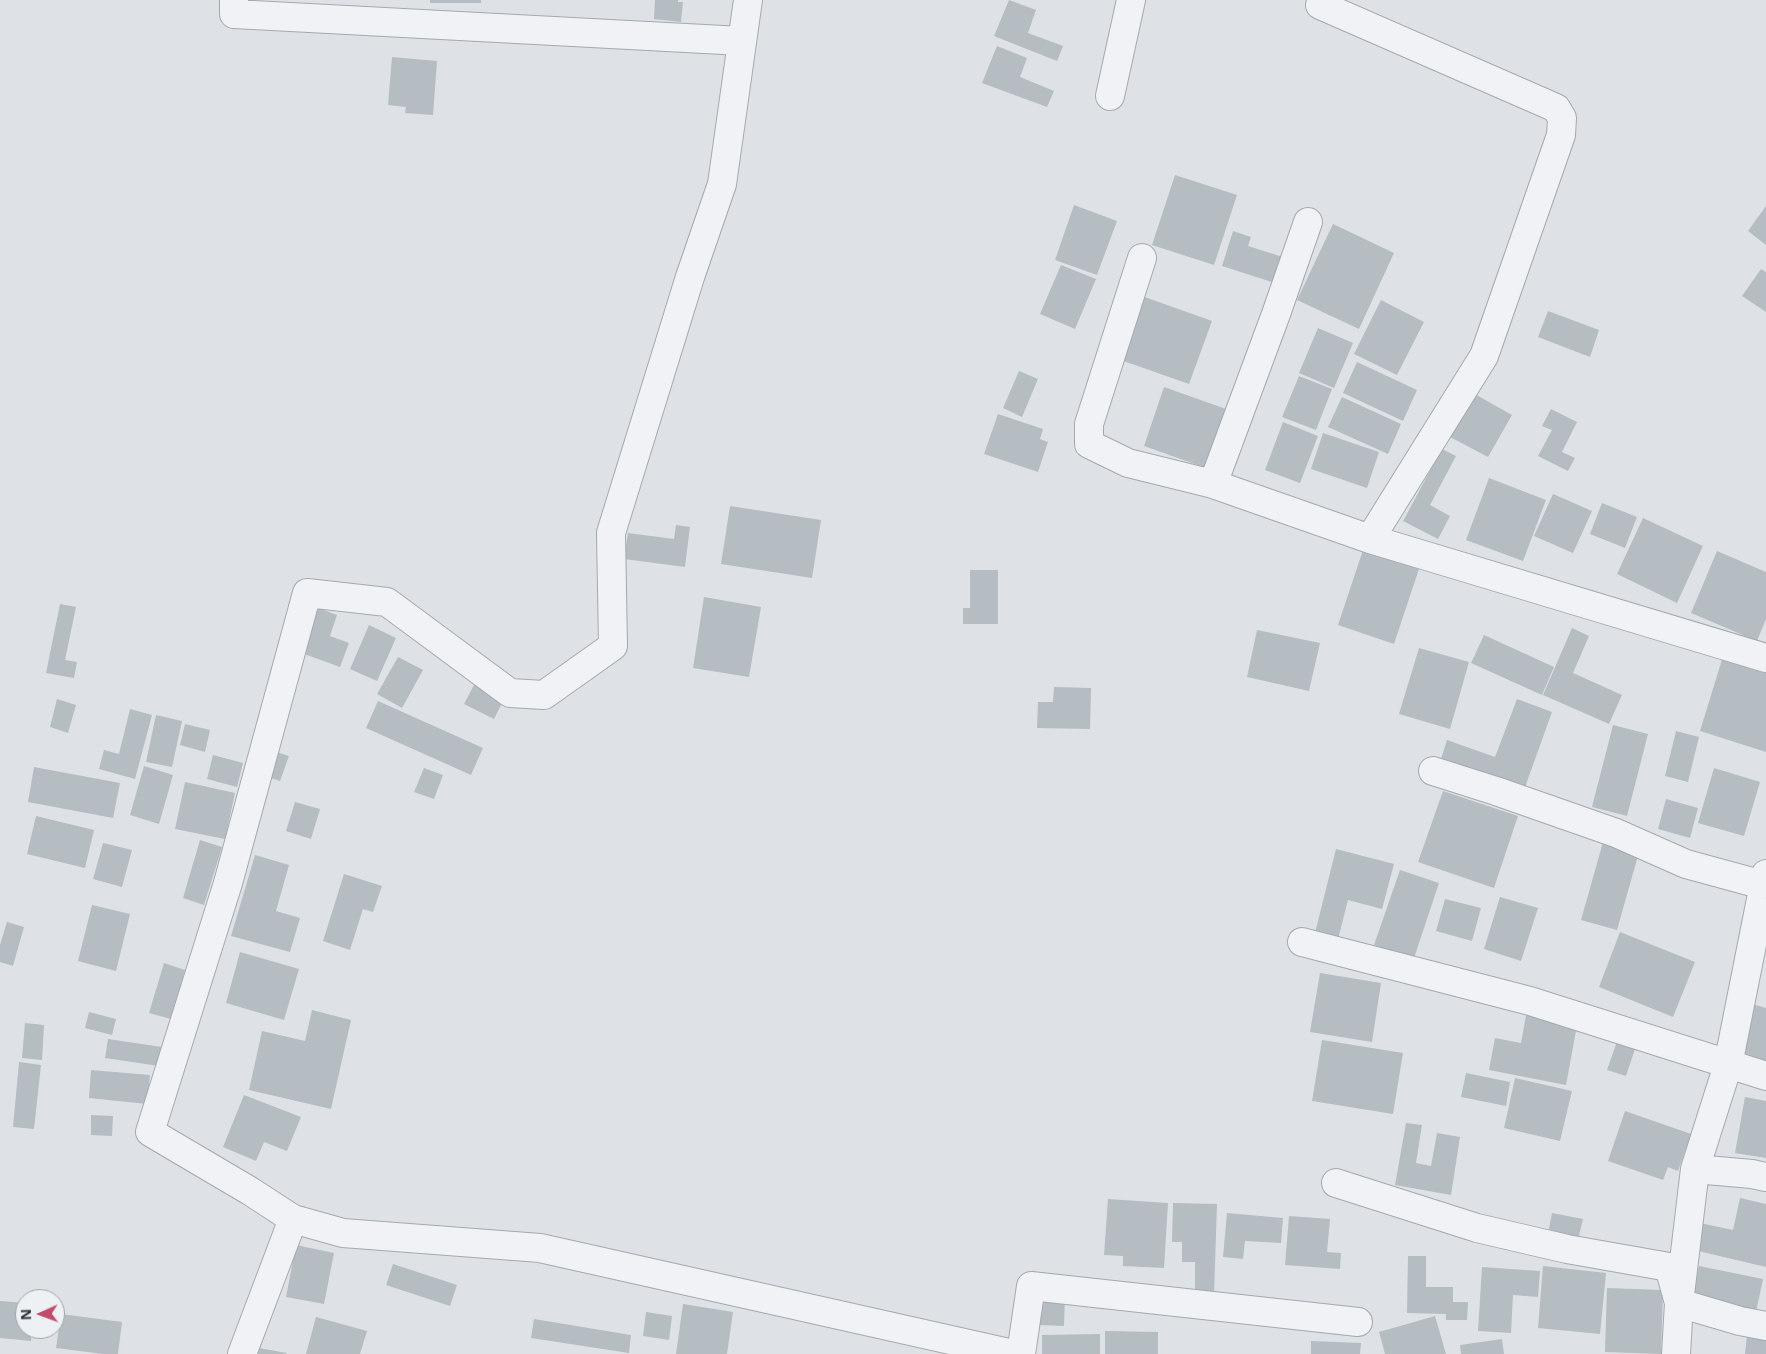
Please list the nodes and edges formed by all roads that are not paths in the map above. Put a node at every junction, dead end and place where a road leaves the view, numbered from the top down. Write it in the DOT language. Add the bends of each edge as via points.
graph roads {
  1 [pos="234,0"];
  2 [pos="748,0"];
  3 [pos="1130,0"];
  4 [pos="1320,5"];
  5 [pos="742,41"];
  6 [pos="1110,96"];
  7 [pos="1308,222"];
  8 [pos="1142,258"];
  9 [pos="1213,484"];
  10 [pos="1370,539"];
  11 [pos="1766,658"];
  12 [pos="1433,771"];
  13 [pos="1764,880"];
  14 [pos="1302,942"];
  15 [pos="1728,1065"];
  16 [pos="1766,1076"];
  17 [pos="1695,1169"];
  18 [pos="1766,1177"];
  19 [pos="1336,1183"];
  20 [pos="293,1220"];
  21 [pos="1679,1303"];
  22 [pos="1358,1322"];
  23 [pos="1766,1326"];
  24 [pos="242,1354"];
  25 [pos="1013,1354"];
  26 [pos="1021,1354"];
  27 [pos="1676,1354"];
  1 -- 5 [label="street" via="234,14"];
  2 -- 5 [label="street"];
  3 -- 6 [label="street"];
  4 -- 10 [label="street" via="1556,108 1562,118 1561,135 1484,356"];
  5 -- 20 [label="street" via="722,184 690,277 612,533 613,646 544,695 510,693 387,602 307,593 228,883 150,1132"];
  7 -- 9 [label="street"];
  8 -- 9 [label="street" via="1089,424 1089,444 1128,463"];
  9 -- 10 [label="street"];
  10 -- 11 [label="street"];
  12 -- 13 [label="street" via="1616,833 1686,864"];
  13 -- 15 [label="street"];
  14 -- 15 [label="street" via="1530,1001"];
  15 -- 16 [label="street"];
  15 -- 17 [label="street"];
  17 -- 18 [label="street"];
  17 -- 21 [label="street"];
  19 -- 21 [label="street" via="1477,1228 1669,1268"];
  20 -- 24 [label="street"];
  20 -- 25 [label="street" via="343,1233 540,1248"];
  21 -- 23 [label="street"];
  21 -- 27 [label="street"];
  22 -- 26 [label="street" via="1032,1286"];
}
